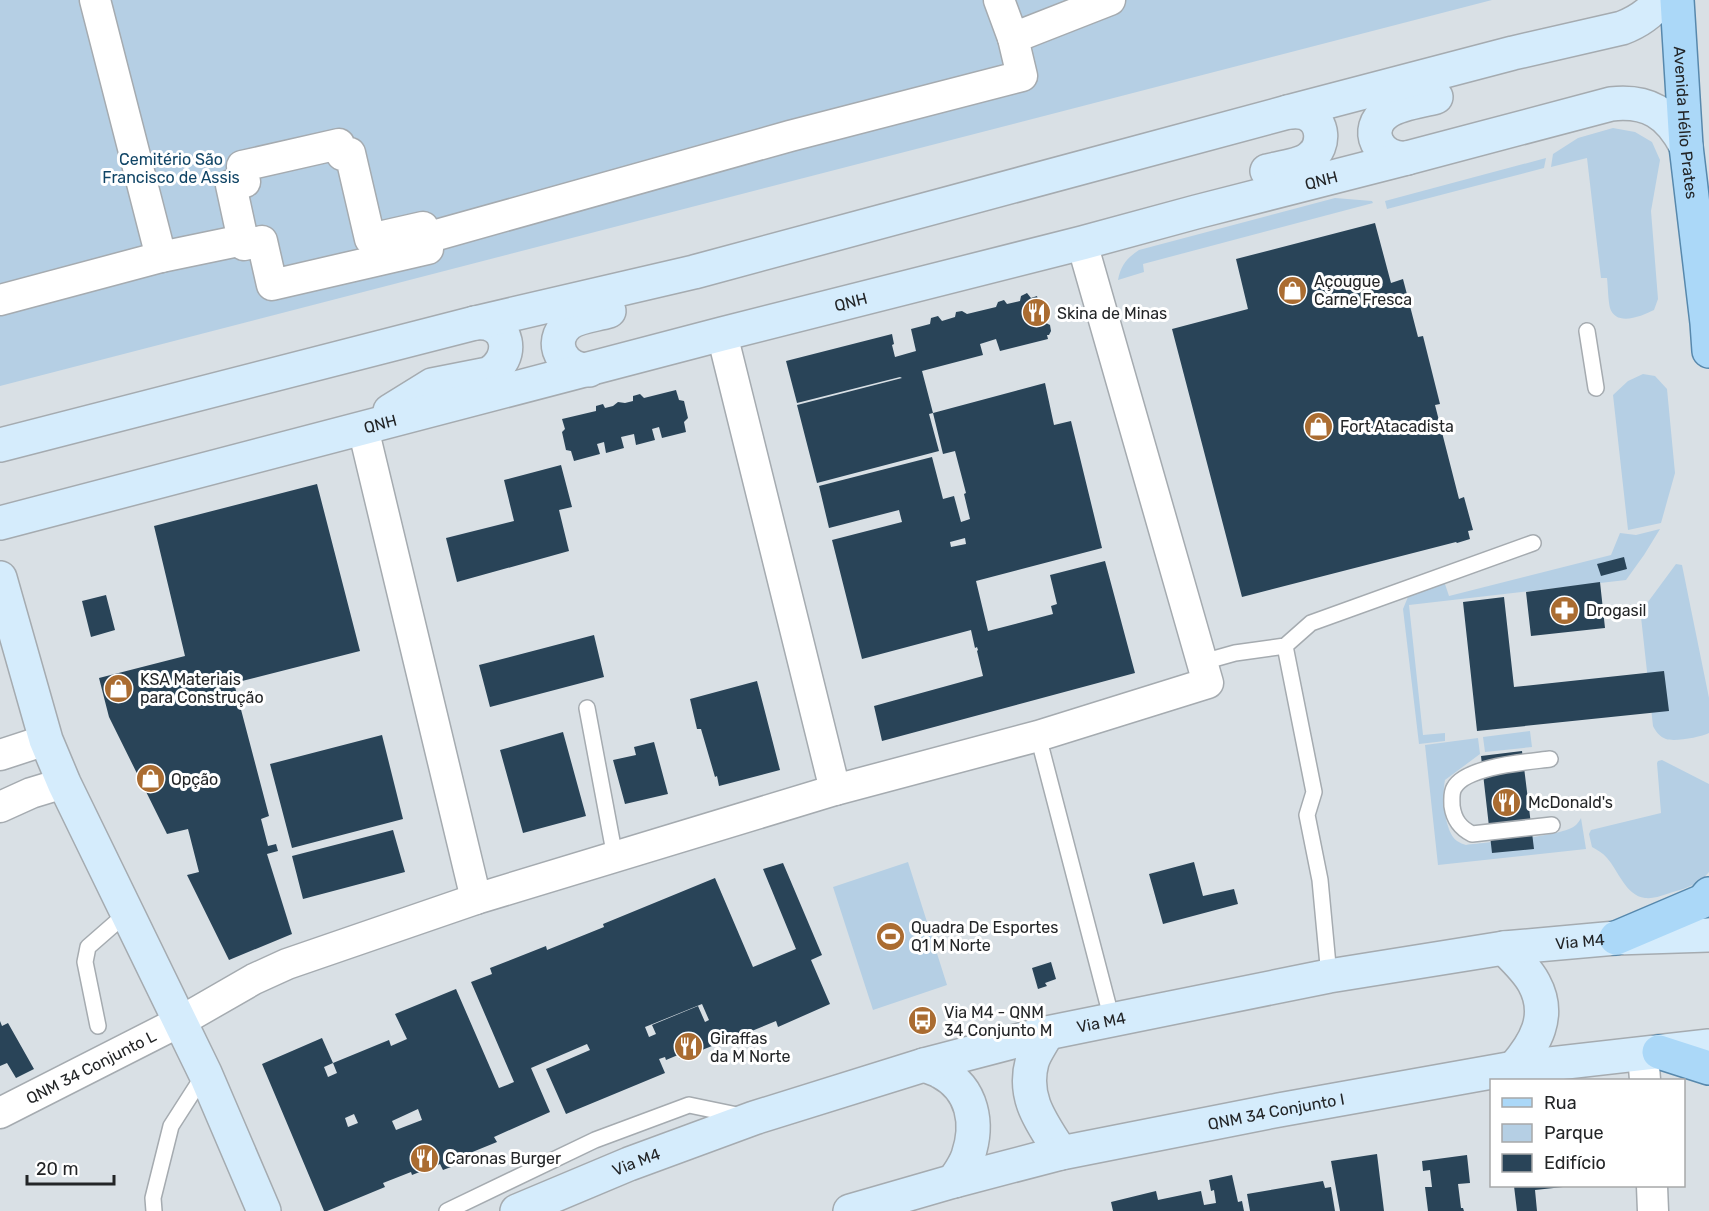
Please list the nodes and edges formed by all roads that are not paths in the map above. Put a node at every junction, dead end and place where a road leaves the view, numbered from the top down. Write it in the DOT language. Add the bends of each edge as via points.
graph roads {
  1 [pos="95,0"];
  2 [pos="999,0"];
  3 [pos="1110,0"];
  4 [pos="1661,0"];
  5 [pos="1677,0"];
  6 [pos="1013,38"];
  7 [pos="1513,53"];
  8 [pos="1288,112"];
  9 [pos="1686,146"];
  10 [pos="1407,158"];
  11 [pos="1196,212"];
  12 [pos="426,238"];
  13 [pos="243,240"];
  14 [pos="1082,243"];
  15 [pos="161,257"];
  16 [pos="694,272"];
  17 [pos="2,291"];
  18 [pos="476,322"];
  19 [pos="1587,331"];
  20 [pos="722,334"];
  21 [pos="1709,351"];
  22 [pos="589,370"];
  23 [pos="1596,388"];
  24 [pos="363,428"];
  25 [pos="0,445"];
  26 [pos="0,523"];
  27 [pos="1533,543"];
  28 [pos="0,578"];
  29 [pos="1285,646"];
  30 [pos="1203,662"];
  31 [pos="587,708"];
  32 [pos="1038,736"];
  33 [pos="46,740"];
  34 [pos="0,755"];
  35 [pos="1550,759"];
  36 [pos="64,783"];
  37 [pos="835,790"];
  38 [pos="0,807"];
  39 [pos="1552,825"];
  40 [pos="615,857"];
  41 [pos="1709,894"];
  42 [pos="476,899"];
  43 [pos="128,912"];
  44 [pos="1709,935"];
  45 [pos="1616,938"];
  46 [pos="1504,948"];
  47 [pos="1329,976"];
  48 [pos="1112,1020"];
  49 [pos="180,1021"];
  50 [pos="98,1026"];
  51 [pos="1047,1033"];
  52 [pos="1709,1046"];
  53 [pos="1649,1062"];
  54 [pos="924,1065"];
  55 [pos="1514,1068"];
  56 [pos="1709,1068"];
  57 [pos="205,1073"];
  58 [pos="0,1113"];
  59 [pos="754,1118"];
  60 [pos="1061,1153"];
  61 [pos="629,1164"];
  62 [pos="954,1181"];
  63 [pos="1652,1187"];
  64 [pos="154,1211"];
  65 [pos="264,1211"];
  66 [pos="447,1211"];
  67 [pos="517,1211"];
  68 [pos="551,1211"];
  69 [pos="850,1211"];
  70 [pos="1653,1211"];
  1 -- 15 [label="street"];
  2 -- 6 [label="street"];
  3 -- 6 [label="street"];
  4 -- 7 [label="street" via="1649,14 1622,28"];
  5 -- 9 [label="main road, Avenida Hélio Prates"];
  6 -- 12 [label="street" via="1022,76"];
  7 -- 8 [label="street"];
  7 -- 10 [label="street" via="1449,93 1386,112 1376,129 1379,146 1391,157"];
  8 -- 11 [label="street" via="1305,113 1318,124 1321,141 1313,156 1250,175"];
  8 -- 16 [label="street"];
  9 -- 10 [label="street, QNH" via="1667,118 1653,109 1626,102"];
  9 -- 21 [label="main road, Avenida Hélio Prates"];
  10 -- 11 [label="street, QNH"];
  11 -- 14 [label="street, QNH"];
  12 -- 13 [label="street" via="428,249 272,285 262,241 244,245"];
  12 -- 13 [label="street" via="423,227 370,239 350,153 342,155 339,144 242,166 245,182 231,185"];
  13 -- 15 [label="street"];
  14 -- 20 [label="street, QNH"];
  14 -- 30 [label="street"];
  15 -- 17 [label="street"];
  16 -- 18 [label="street"];
  16 -- 22 [label="street" via="634,305 573,320 565,326 558,344 564,361 580,370"];
  18 -- 24 [label="street" via="493,325 505,338 505,356 496,370 432,385"];
  18 -- 25 [label="street"];
  19 -- 23 [label="lane"];
  20 -- 22 [label="street, QNH"];
  20 -- 37 [label="street"];
  22 -- 24 [label="street, QNH"];
  24 -- 26 [label="street, QNH"];
  24 -- 42 [label="street"];
  27 -- 29 [label="lane" via="1311,623"];
  28 -- 33 [label="street"];
  29 -- 30 [label="lane"];
  29 -- 47 [label="lane" via="1314,792 1307,815 1320,880"];
  30 -- 32 [label="street, QNM 34 Conjunto L" via="1208,683"];
  31 -- 40 [label="lane"];
  32 -- 37 [label="street, QNM 34 Conjunto L"];
  32 -- 48 [label="lane"];
  33 -- 34 [label="street"];
  33 -- 36 [label="street"];
  35 -- 39 [label="lane" via="1482,769 1458,782 1452,800 1457,822 1472,834"];
  36 -- 38 [label="street"];
  36 -- 43 [label="street"];
  37 -- 40 [label="street, QNM 34 Conjunto L"];
  40 -- 42 [label="street, QNM 34 Conjunto L"];
  41 -- 45 [label="main road" via="1703,901"];
  42 -- 49 [label="street, QNM 34 Conjunto L" via="288,964"];
  43 -- 49 [label="street"];
  43 -- 50 [label="lane" via="88,947 86,954"];
  44 -- 45 [label="street, Via M4"];
  45 -- 46 [label="street, Via M4"];
  46 -- 47 [label="street, Via M4"];
  46 -- 55 [label="street" via="1526,970 1541,1001 1537,1035"];
  47 -- 48 [label="street, Via M4"];
  48 -- 51 [label="street, Via M4"];
  49 -- 57 [label="street"];
  49 -- 58 [label="street, QNM 34 Conjunto L"];
  51 -- 54 [label="street, Via M4"];
  51 -- 60 [label="street" via="1033,1061 1031,1097 1036,1114"];
  52 -- 53 [label="street, QNM 34 Conjunto I"];
  53 -- 55 [label="street, QNM 34 Conjunto I"];
  53 -- 56 [label="main road"];
  54 -- 59 [label="street, Via M4"];
  54 -- 62 [label="street" via="954,1081 973,1113 968,1157"];
  55 -- 60 [label="street, QNM 34 Conjunto I"];
  57 -- 64 [label="lane" via="171,1126 153,1198"];
  57 -- 65 [label="street"];
  59 -- 61 [label="street, Via M4"];
  59 -- 66 [label="lane" via="689,1106 594,1140"];
  60 -- 62 [label="street, QNM 34 Conjunto I"];
  61 -- 67 [label="street, Via M4"];
  61 -- 68 [label="street"];
  62 -- 69 [label="street, QNM 34 Conjunto I"];
  63 -- 70 [label="street"];
}
